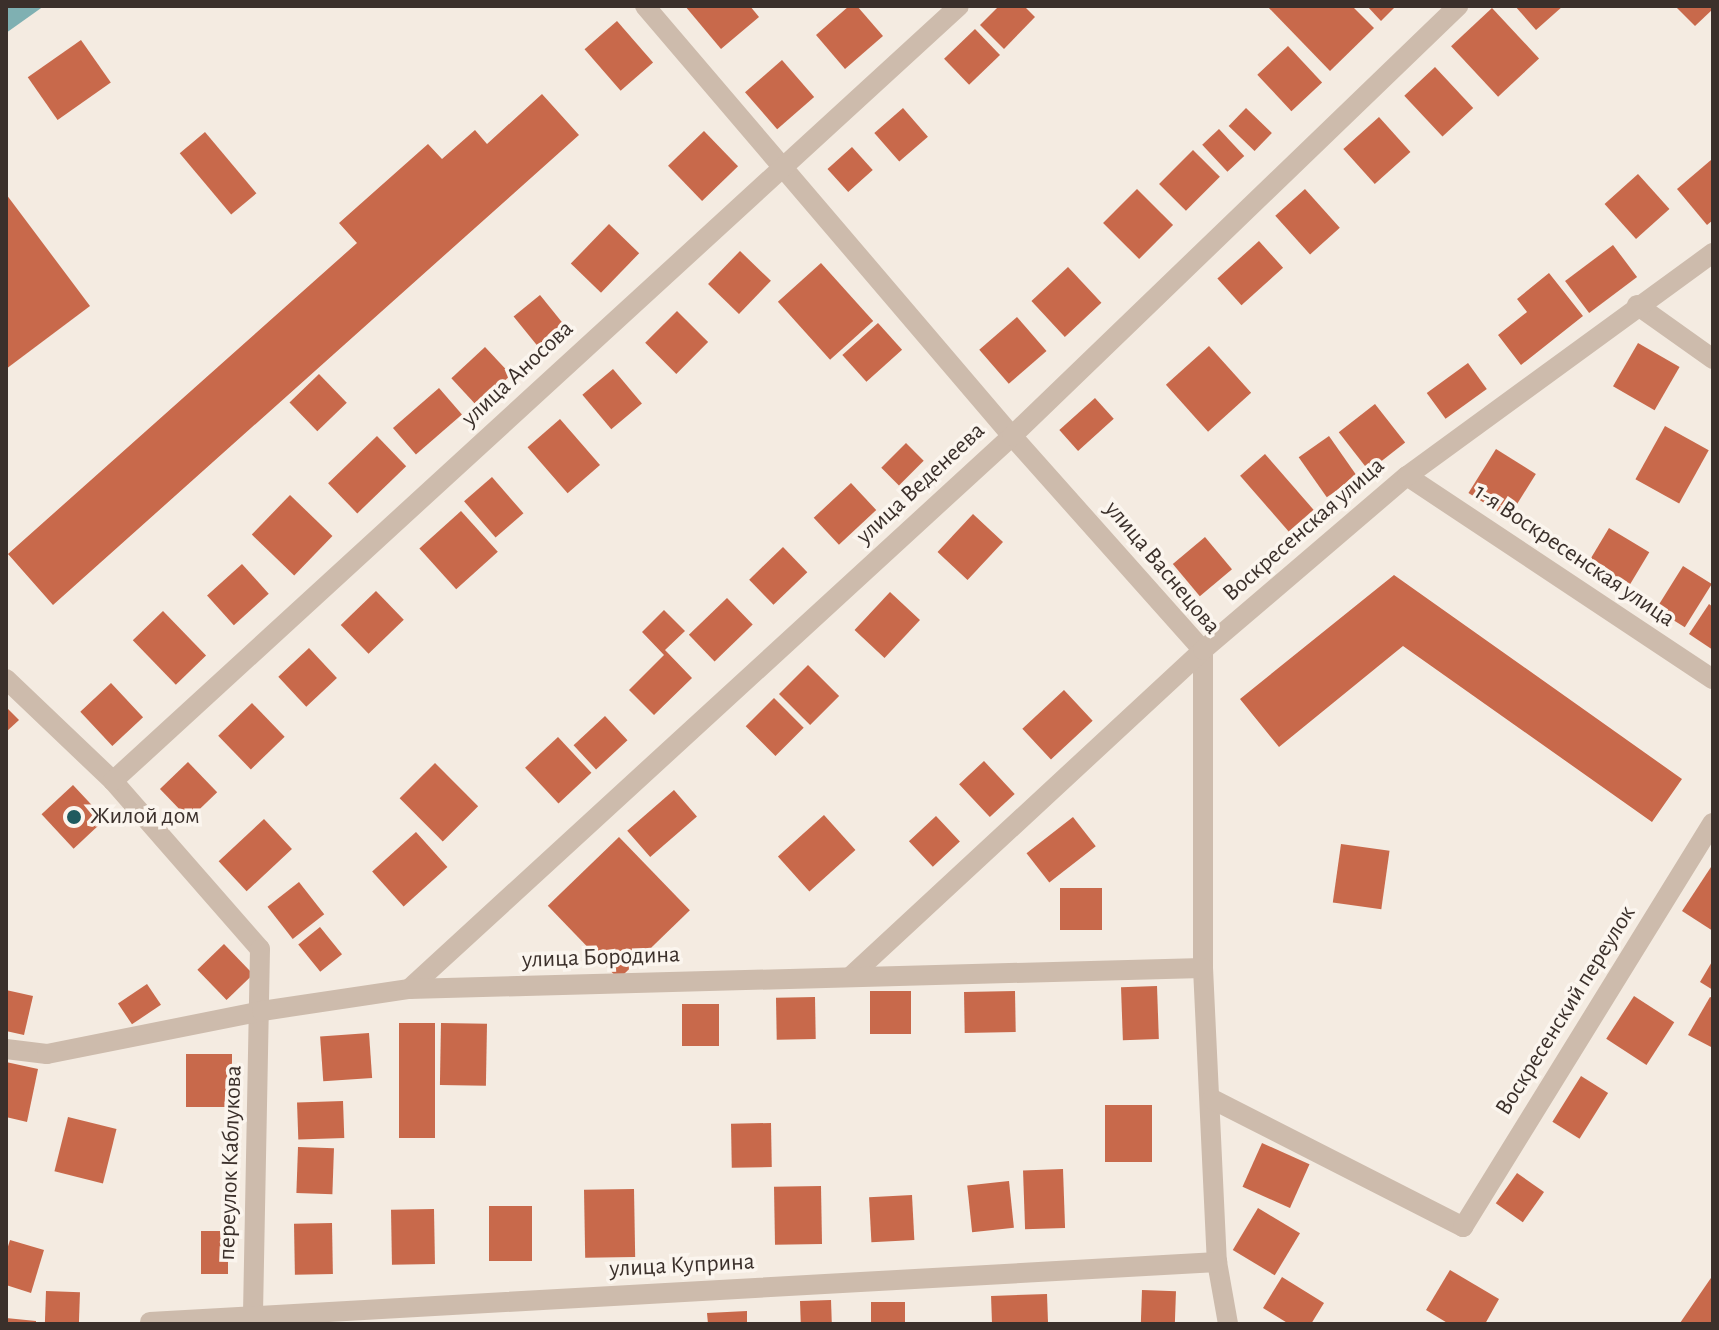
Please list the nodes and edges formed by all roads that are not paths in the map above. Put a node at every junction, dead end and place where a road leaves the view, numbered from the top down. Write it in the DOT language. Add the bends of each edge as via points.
graph roads {
  1 [pos="645,6"];
  2 [pos="959,6"];
  3 [pos="1458,6"];
  4 [pos="782,167"];
  5 [pos="1713,253"];
  6 [pos="1637,305"];
  7 [pos="1713,359"];
  8 [pos="1012,436"];
  9 [pos="1407,476"];
  10 [pos="1203,650"];
  11 [pos="6,679"];
  12 [pos="1713,679"];
  13 [pos="113,781"];
  14 [pos="1713,823"];
  15 [pos="1203,968"];
  16 [pos="850,977"];
  17 [pos="409,989"];
  18 [pos="262,1011"];
  19 [pos="6,1049"];
  20 [pos="1212,1099"];
  21 [pos="1217,1262"];
  22 [pos="253,1317"];
  23 [pos="150,1322"];
  24 [pos="1228,1324"];
  1 -- 4 [label="street, улица Васнецова"];
  2 -- 4 [label="street, улица Аносова"];
  3 -- 8 [label="street, улица Веденеева"];
  4 -- 8 [label="street, улица Васнецова"];
  4 -- 13 [label="street, улица Аносова"];
  5 -- 6 [label="street, Воскресенская улица"];
  6 -- 7 [label="street"];
  6 -- 9 [label="street, Воскресенская улица"];
  8 -- 10 [label="street, улица Васнецова"];
  8 -- 17 [label="street, улица Веденеева"];
  9 -- 10 [label="street, Воскресенская улица"];
  9 -- 12 [label="street, 1-я Воскресенская улица"];
  10 -- 15 [label="street, улица Васнецова"];
  10 -- 16 [label="street, Воскресенская улица"];
  11 -- 13 [label="street, переулок Каблукова"];
  13 -- 18 [label="street, переулок Каблукова" via="260,949"];
  14 -- 20 [label="street, Воскресенский переулок" via="1463,1227"];
  15 -- 16 [label="street, улица Бородина"];
  15 -- 20 [label="street, улица Васнецова"];
  16 -- 17 [label="street, улица Бородина"];
  17 -- 18 [label="street, улица Бородина"];
  18 -- 19 [label="street, улица Бородина" via="47,1054"];
  18 -- 22 [label="street, переулок Каблукова"];
  20 -- 21 [label="street, улица Васнецова"];
  21 -- 22 [label="street, улица Куприна"];
  21 -- 24 [label="street, улица Васнецова"];
  22 -- 23 [label="street, улица Куприна"];
}
